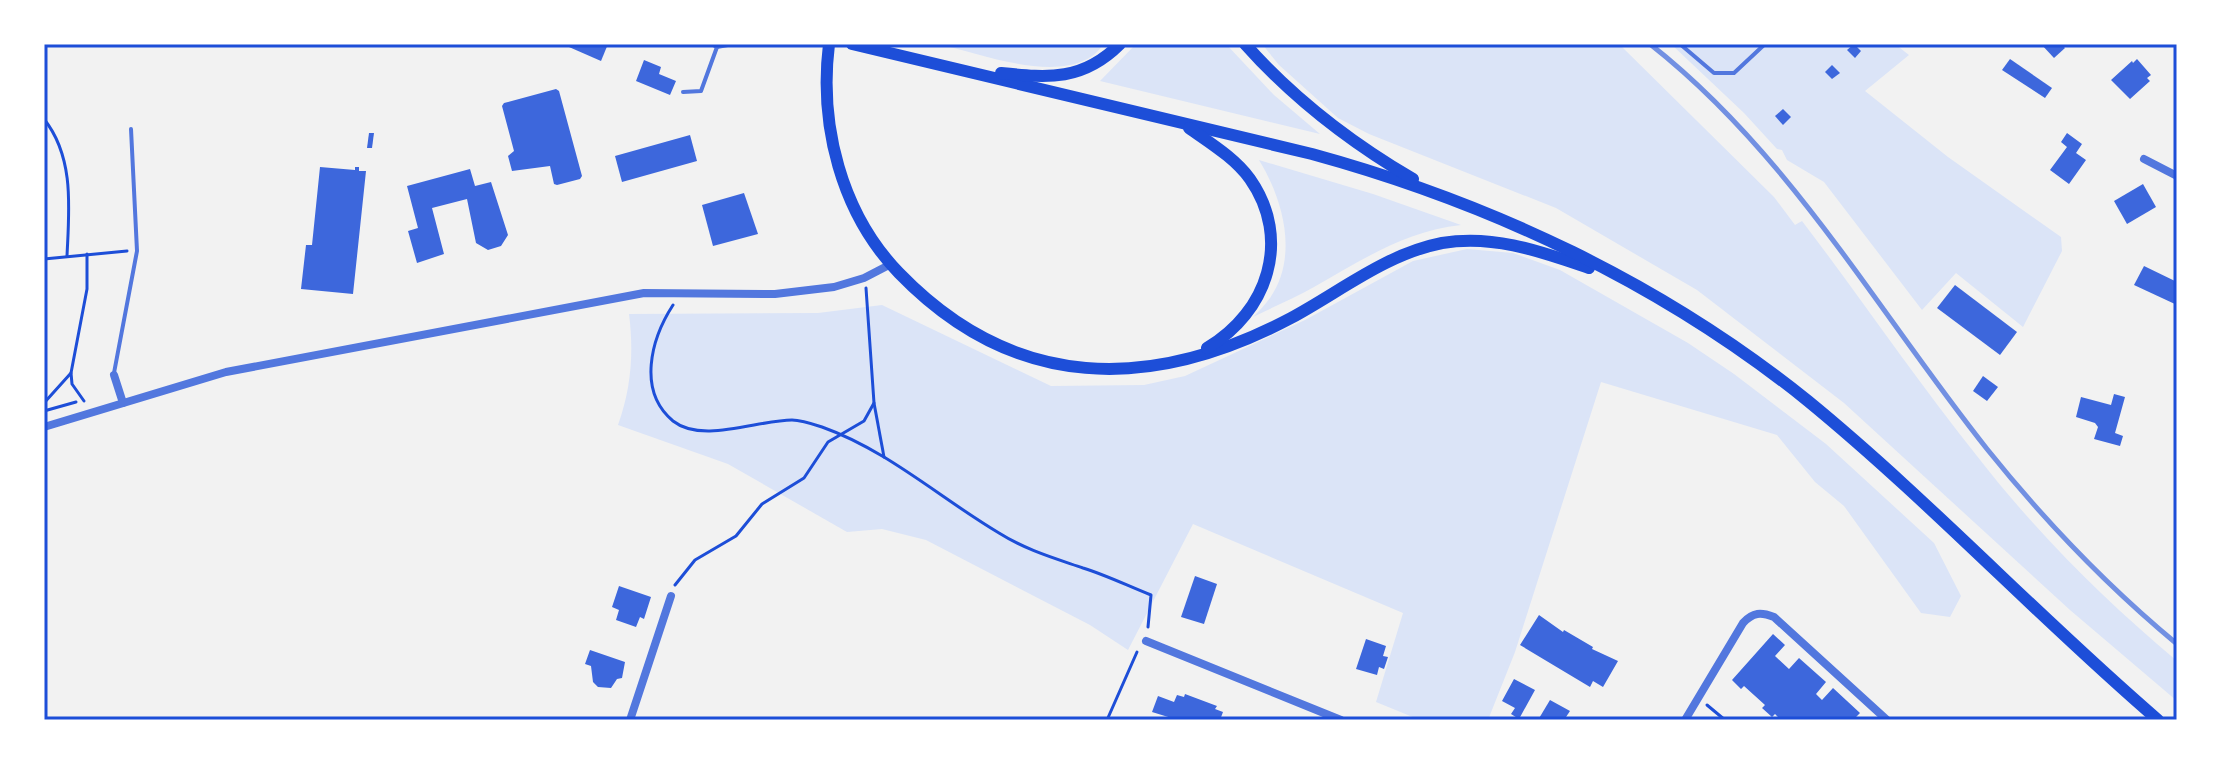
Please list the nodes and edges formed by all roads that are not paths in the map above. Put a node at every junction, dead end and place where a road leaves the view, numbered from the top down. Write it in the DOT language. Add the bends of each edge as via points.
graph roads {
  1 [pos="711,44"];
  2 [pos="733,44"];
  3 [pos="829,44"];
  4 [pos="852,44"];
  5 [pos="1120,44"];
  6 [pos="1245,44"];
  7 [pos="1680,44"];
  8 [pos="1765,44"];
  9 [pos="717,47"];
  10 [pos="952,69"];
  11 [pos="683,92"];
  12 [pos="1181,123"];
  13 [pos="131,129"];
  14 [pos="2144,159"];
  15 [pos="2177,176"];
  16 [pos="1446,197"];
  17 [pos="891,264"];
  18 [pos="1644,290"];
  19 [pos="1191,357"];
  20 [pos="114,375"];
  21 [pos="123,403"];
  22 [pos="44,427"];
  23 [pos="671,596"];
  24 [pos="1146,641"];
  25 [pos="630,720"];
  26 [pos="1341,720"];
  27 [pos="1685,720"];
  28 [pos="1887,720"];
  29 [pos="2158,720"];
  1 -- 9 [label="lane"];
  2 -- 9 [label="lane"];
  3 -- 17 [label="main road" via="826,110 835,155 851,200"];
  4 -- 10 [label="main road"];
  5 -- 10 [label="main road" via="1089,68 1063,76"];
  6 -- 16 [label="main road" via="1295,96 1336,128"];
  7 -- 8 [label="lane" via="1714,73 1734,73"];
  9 -- 11 [label="lane" via="701,91"];
  10 -- 12 [label="main road"];
  12 -- 16 [label="main road" via="1334,160"];
  12 -- 19 [label="main road" via="1249,178 1268,216 1272,250 1253,306 1218,341"];
  13 -- 20 [label="lane" via="137,251"];
  14 -- 15 [label="street"];
  16 -- 18 [label="main road" via="1536,234"];
  17 -- 19 [label="main road" via="946,316 1010,352 1044,363 1102,369 1157,366"];
  17 -- 21 [label="street" via="834,287 775,294 644,293 614,298 226,372"];
  18 -- 19 [label="main road" via="1504,242 1440,244 1383,264 1255,336"];
  18 -- 29 [label="main road" via="1806,400"];
  20 -- 21 [label="street"];
  21 -- 22 [label="street"];
  23 -- 25 [label="street"];
  24 -- 26 [label="street"];
  27 -- 28 [label="street" via="1746,619 1763,613 1774,617"];
}
